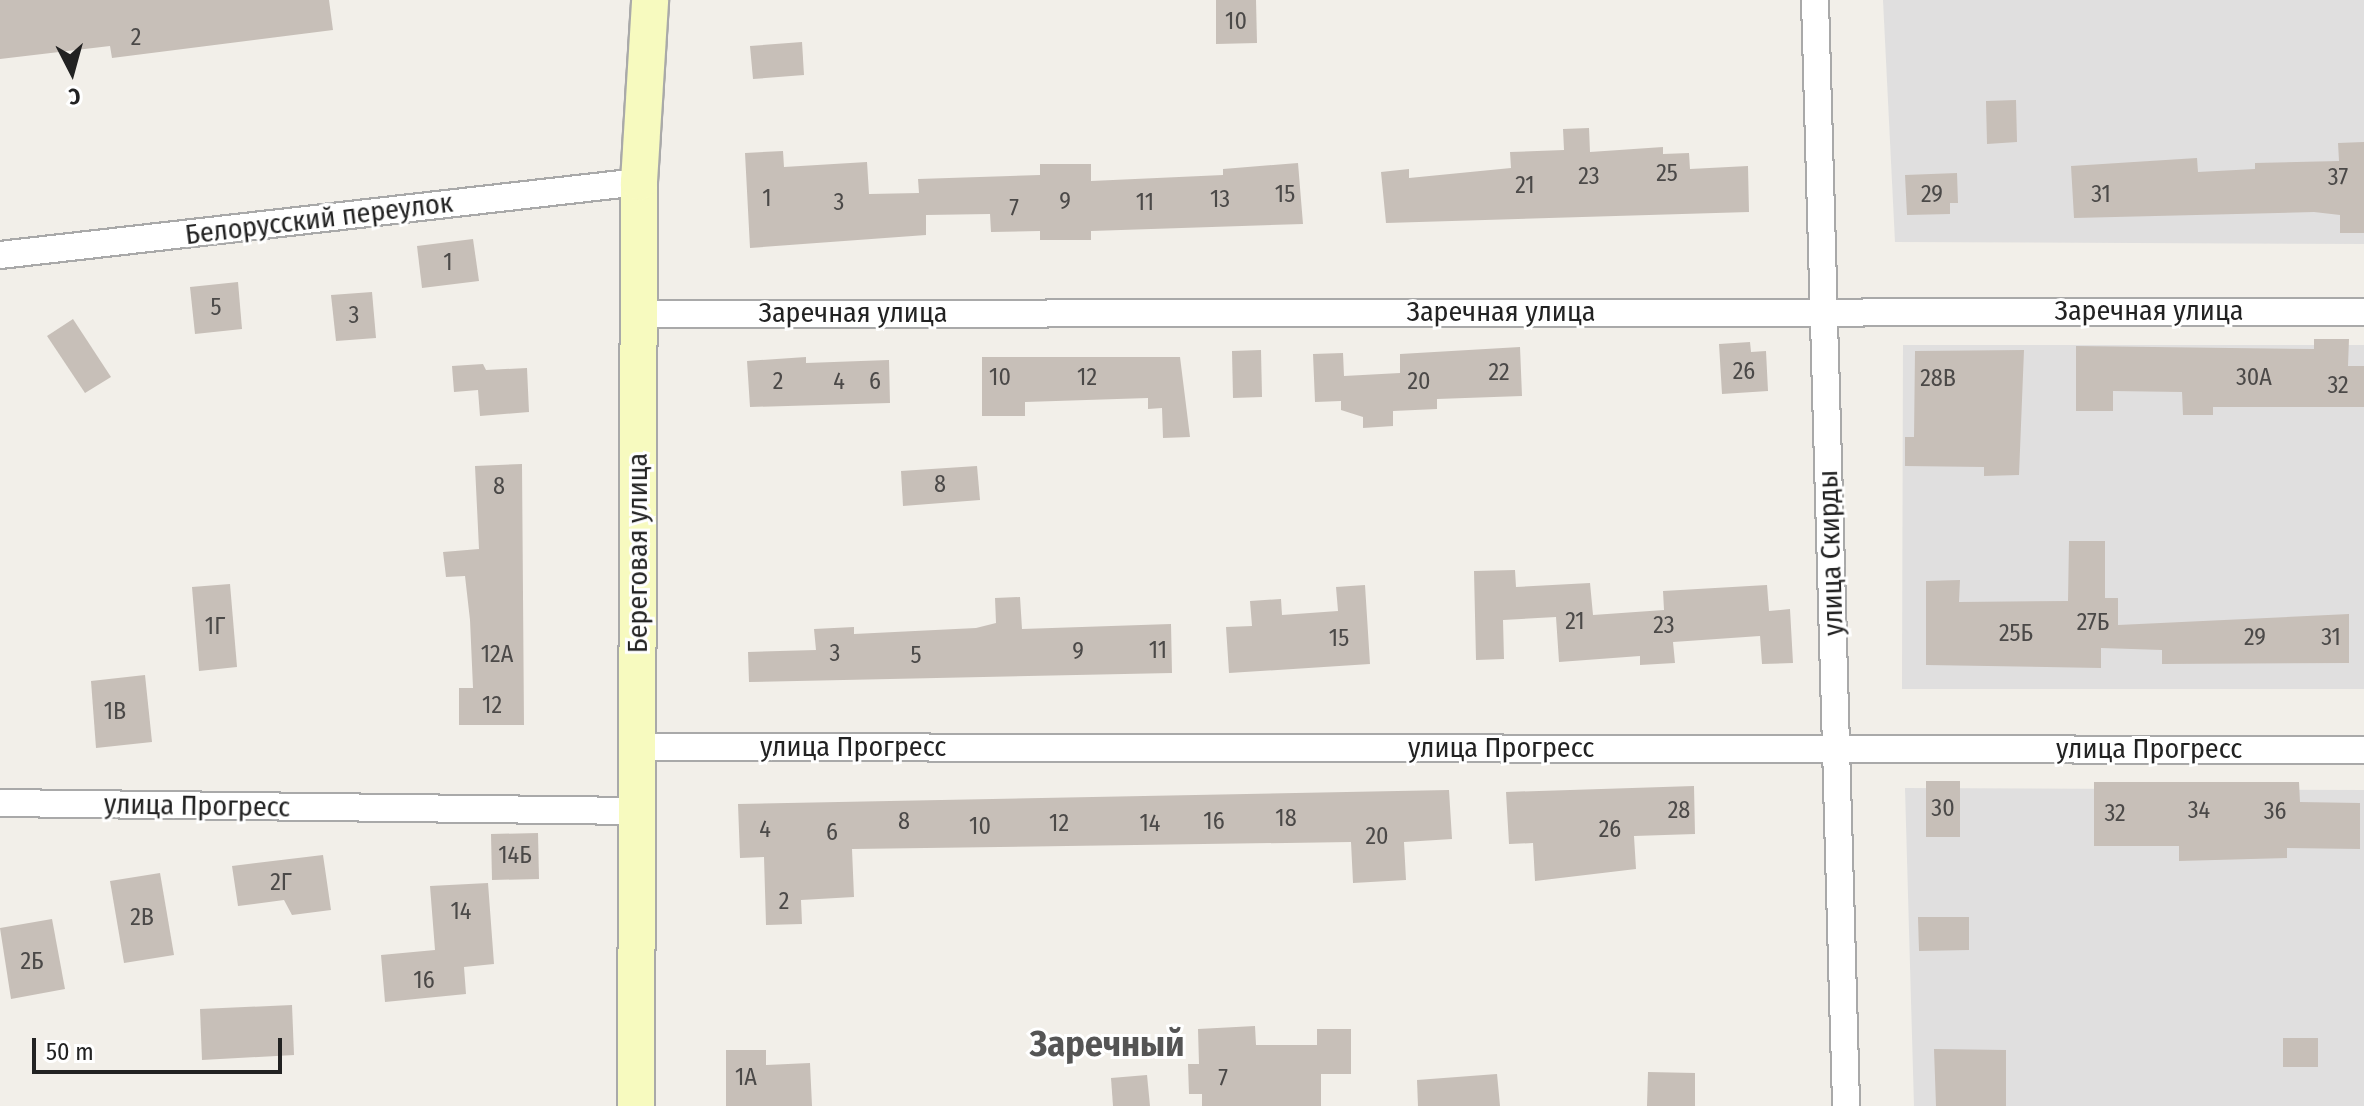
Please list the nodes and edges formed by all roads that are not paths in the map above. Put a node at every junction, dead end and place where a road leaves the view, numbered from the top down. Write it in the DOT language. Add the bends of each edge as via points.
graph roads {
  1 [pos="650,0"];
  2 [pos="1815,0"];
  3 [pos="639,182"];
  4 [pos="0,255"];
  5 [pos="1824,311"];
  6 [pos="2364,312"];
  7 [pos="638,314"];
  8 [pos="637,747"];
  9 [pos="1836,748"];
  10 [pos="2364,750"];
  11 [pos="0,803"];
  12 [pos="634,811"];
  13 [pos="636,1106"];
  14 [pos="1846,1106"];
  1 -- 3 [label="main road, Береговая улица"];
  2 -- 5 [label="street, улица Скирды"];
  3 -- 4 [label="street, Белорусский переулок"];
  3 -- 7 [label="main road, Береговая улица"];
  5 -- 6 [label="street, Заречная улица"];
  5 -- 7 [label="street, Заречная улица"];
  5 -- 9 [label="street, улица Скирды"];
  7 -- 8 [label="main road, Береговая улица"];
  8 -- 9 [label="street, улица Прогресс"];
  8 -- 12 [label="main road, Береговая улица"];
  9 -- 10 [label="street, улица Прогресс"];
  9 -- 14 [label="street, улица Скирды"];
  11 -- 12 [label="street, улица Прогресс"];
  12 -- 13 [label="main road, Береговая улица"];
}
